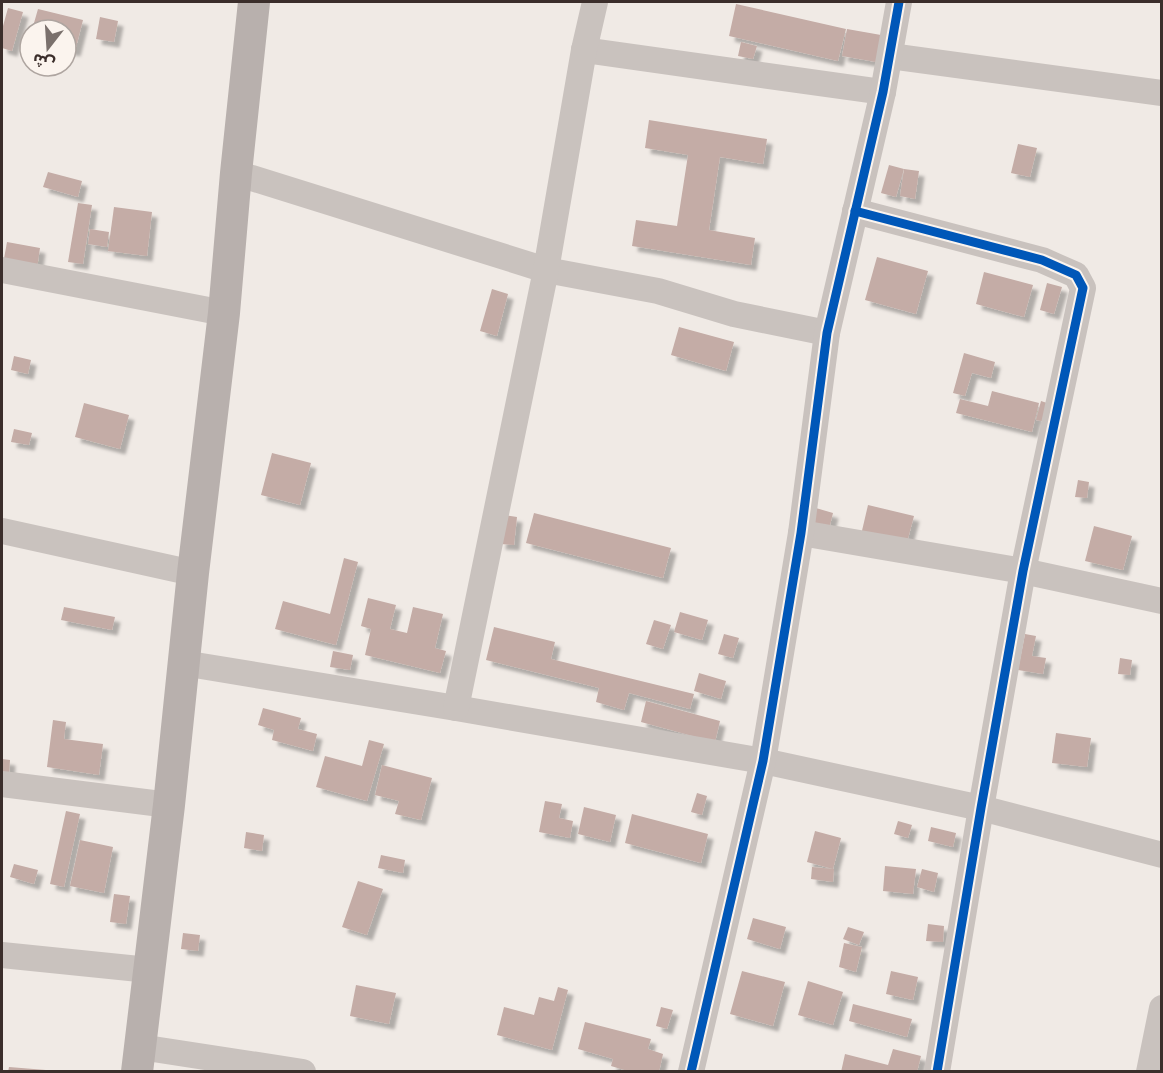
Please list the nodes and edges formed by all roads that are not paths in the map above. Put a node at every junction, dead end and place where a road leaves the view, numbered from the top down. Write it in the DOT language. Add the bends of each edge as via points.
graph roads {
  1 [pos="254,2"];
  2 [pos="596,2"];
  3 [pos="899,2"];
  4 [pos="584,50"];
  5 [pos="890,56"];
  6 [pos="883,92"];
  7 [pos="1161,93"];
  8 [pos="236,173"];
  9 [pos="855,212"];
  10 [pos="2,270"];
  11 [pos="546,270"];
  12 [pos="224,313"];
  13 [pos="827,333"];
  14 [pos="2,531"];
  15 [pos="801,533"];
  16 [pos="1023,571"];
  17 [pos="193,573"];
  18 [pos="1161,601"];
  19 [pos="183,663"];
  20 [pos="456,708"];
  21 [pos="763,761"];
  22 [pos="2,784"];
  23 [pos="169,806"];
  24 [pos="981,808"];
  25 [pos="1161,855"];
  26 [pos="2,955"];
  27 [pos="149,970"];
  28 [pos="1161,1008"];
  29 [pos="139,1059"];
  30 [pos="303,1071"];
  31 [pos="691,1071"];
  32 [pos="937,1071"];
  33 [pos="1149,1071"];
  1 -- 8 [label="main road"];
  2 -- 4 [label="street"];
  3 -- 5 [label="street"];
  4 -- 6 [label="street"];
  4 -- 11 [label="street"];
  5 -- 6 [label="street"];
  5 -- 7 [label="street"];
  6 -- 9 [label="street"];
  8 -- 11 [label="street"];
  8 -- 12 [label="main road"];
  9 -- 13 [label="street"];
  9 -- 16 [label="street" via="1042,260 1076,275 1083,288"];
  10 -- 12 [label="street"];
  11 -- 13 [label="street" via="658,291 734,314"];
  11 -- 20 [label="street"];
  12 -- 17 [label="main road"];
  13 -- 15 [label="street"];
  14 -- 17 [label="street"];
  15 -- 16 [label="street"];
  15 -- 21 [label="street"];
  16 -- 18 [label="street"];
  16 -- 24 [label="street"];
  17 -- 19 [label="main road"];
  19 -- 20 [label="street"];
  19 -- 23 [label="main road"];
  20 -- 21 [label="street"];
  21 -- 24 [label="street"];
  21 -- 31 [label="street"];
  22 -- 23 [label="street"];
  23 -- 27 [label="main road"];
  24 -- 25 [label="street"];
  24 -- 32 [label="street"];
  26 -- 27 [label="street"];
  27 -- 29 [label="main road"];
  28 -- 33 [label="street"];
  29 -- 30 [label="street"];
}
